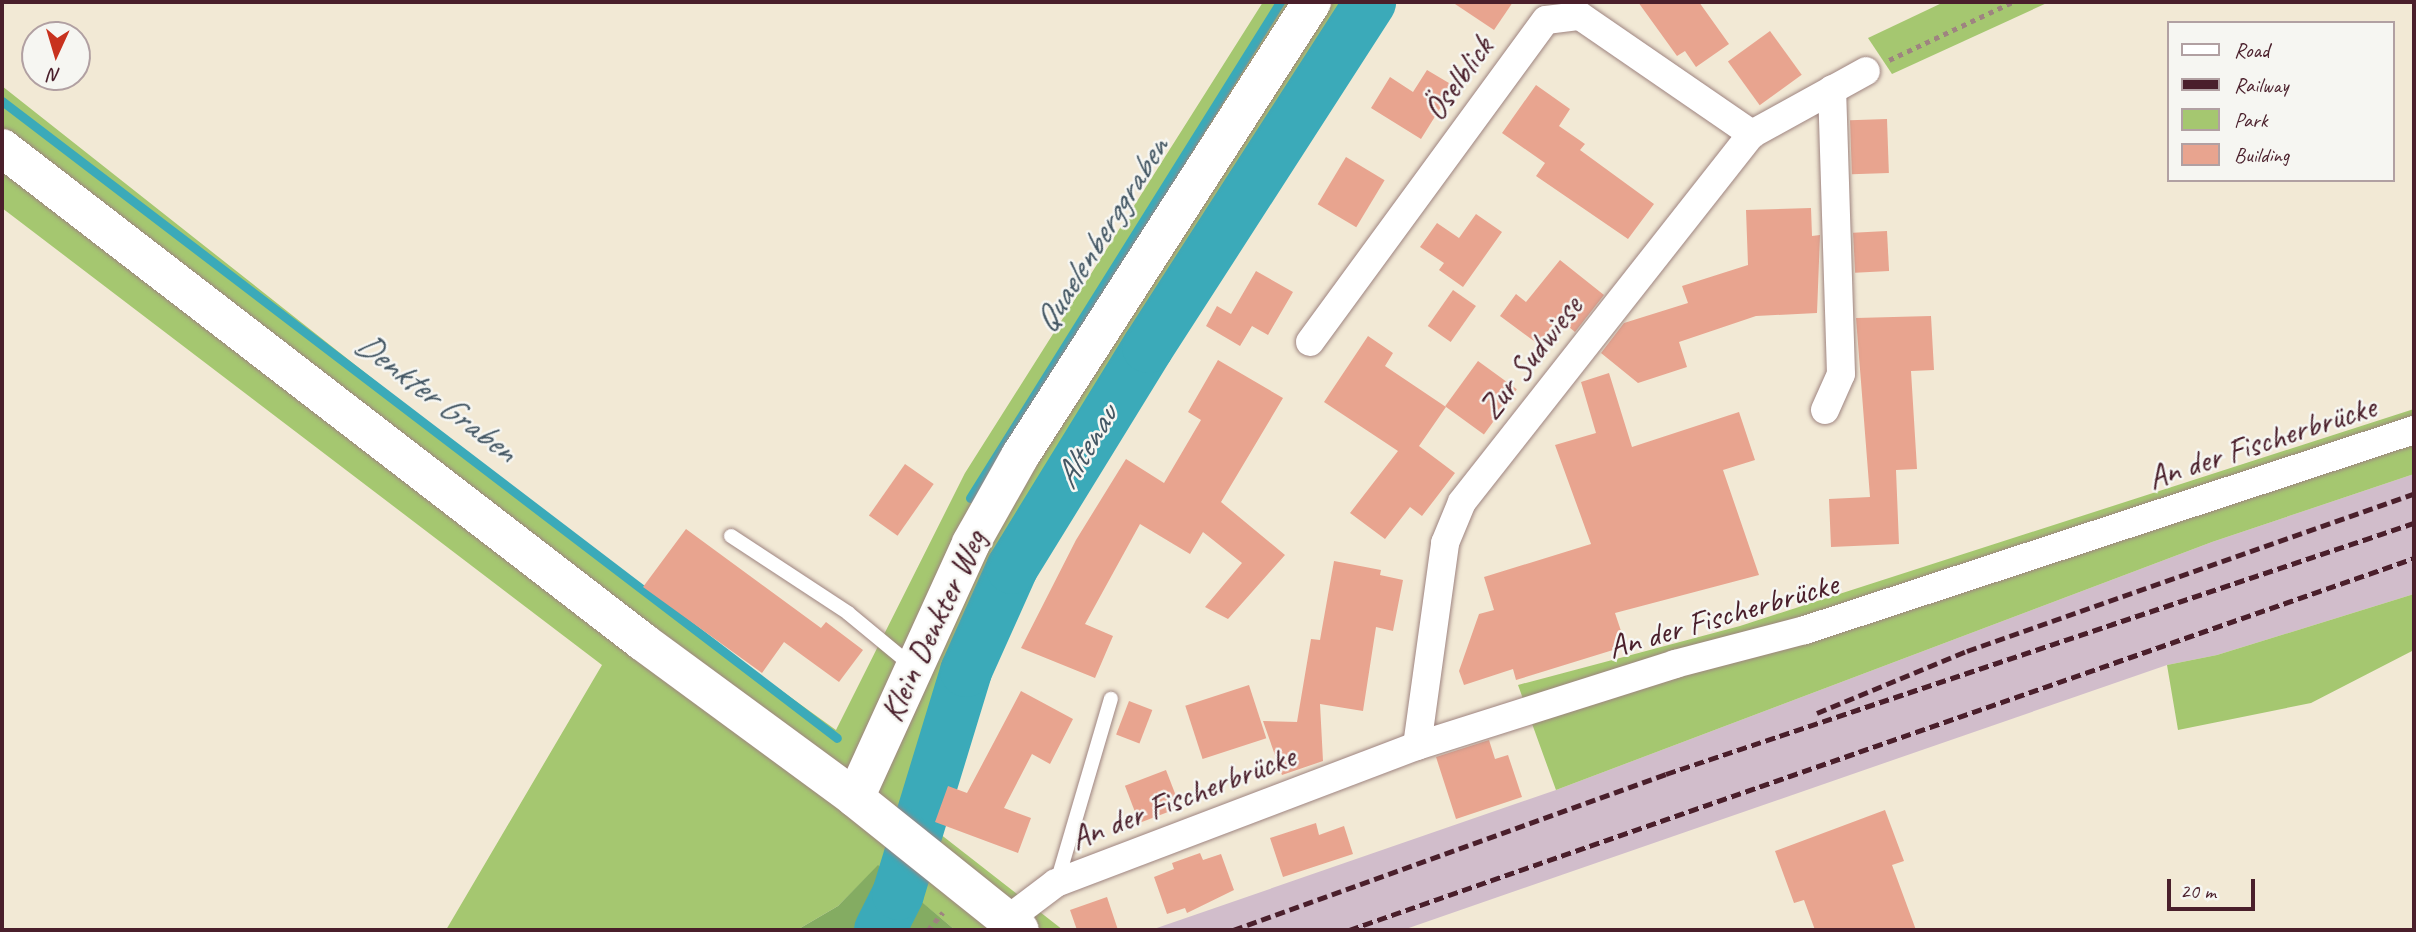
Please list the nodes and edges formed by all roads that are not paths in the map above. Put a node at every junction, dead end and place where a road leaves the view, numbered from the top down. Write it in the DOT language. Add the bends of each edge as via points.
graph roads {
  1 [pos="1312,2"];
  2 [pos="1866,71"];
  3 [pos="1832,89"];
  4 [pos="1752,134"];
  5 [pos="2,148"];
  6 [pos="1310,342"];
  7 [pos="1825,410"];
  8 [pos="2414,430"];
  9 [pos="731,536"];
  10 [pos="912,666"];
  11 [pos="1111,698"];
  12 [pos="1417,746"];
  13 [pos="855,798"];
  14 [pos="1056,883"];
  15 [pos="1014,925"];
  1 -- 10 [label="main road, Klein Denkter Weg" via="1020,456 971,543"];
  2 -- 3 [label="street, Zur Sudwiese"];
  3 -- 4 [label="street, Zur Sudwiese"];
  3 -- 7 [label="street" via="1841,374"];
  4 -- 6 [label="street, Öselblick" via="1580,16 1546,20"];
  4 -- 12 [label="street, Zur Sudwiese" via="1462,502 1446,543"];
  5 -- 13 [label="main road" via="610,616"];
  8 -- 12 [label="street, An der Fischerbrücke" via="1805,630 1675,664"];
  9 -- 10 [label="lane" via="848,613"];
  10 -- 13 [label="main road, Klein Denkter Weg"];
  11 -- 14 [label="lane, An der Fischerbrücke"];
  12 -- 14 [label="street, An der Fischerbrücke"];
  13 -- 15 [label="main road" via="950,890"];
  14 -- 15 [label="street, An der Fischerbrücke"];
}
